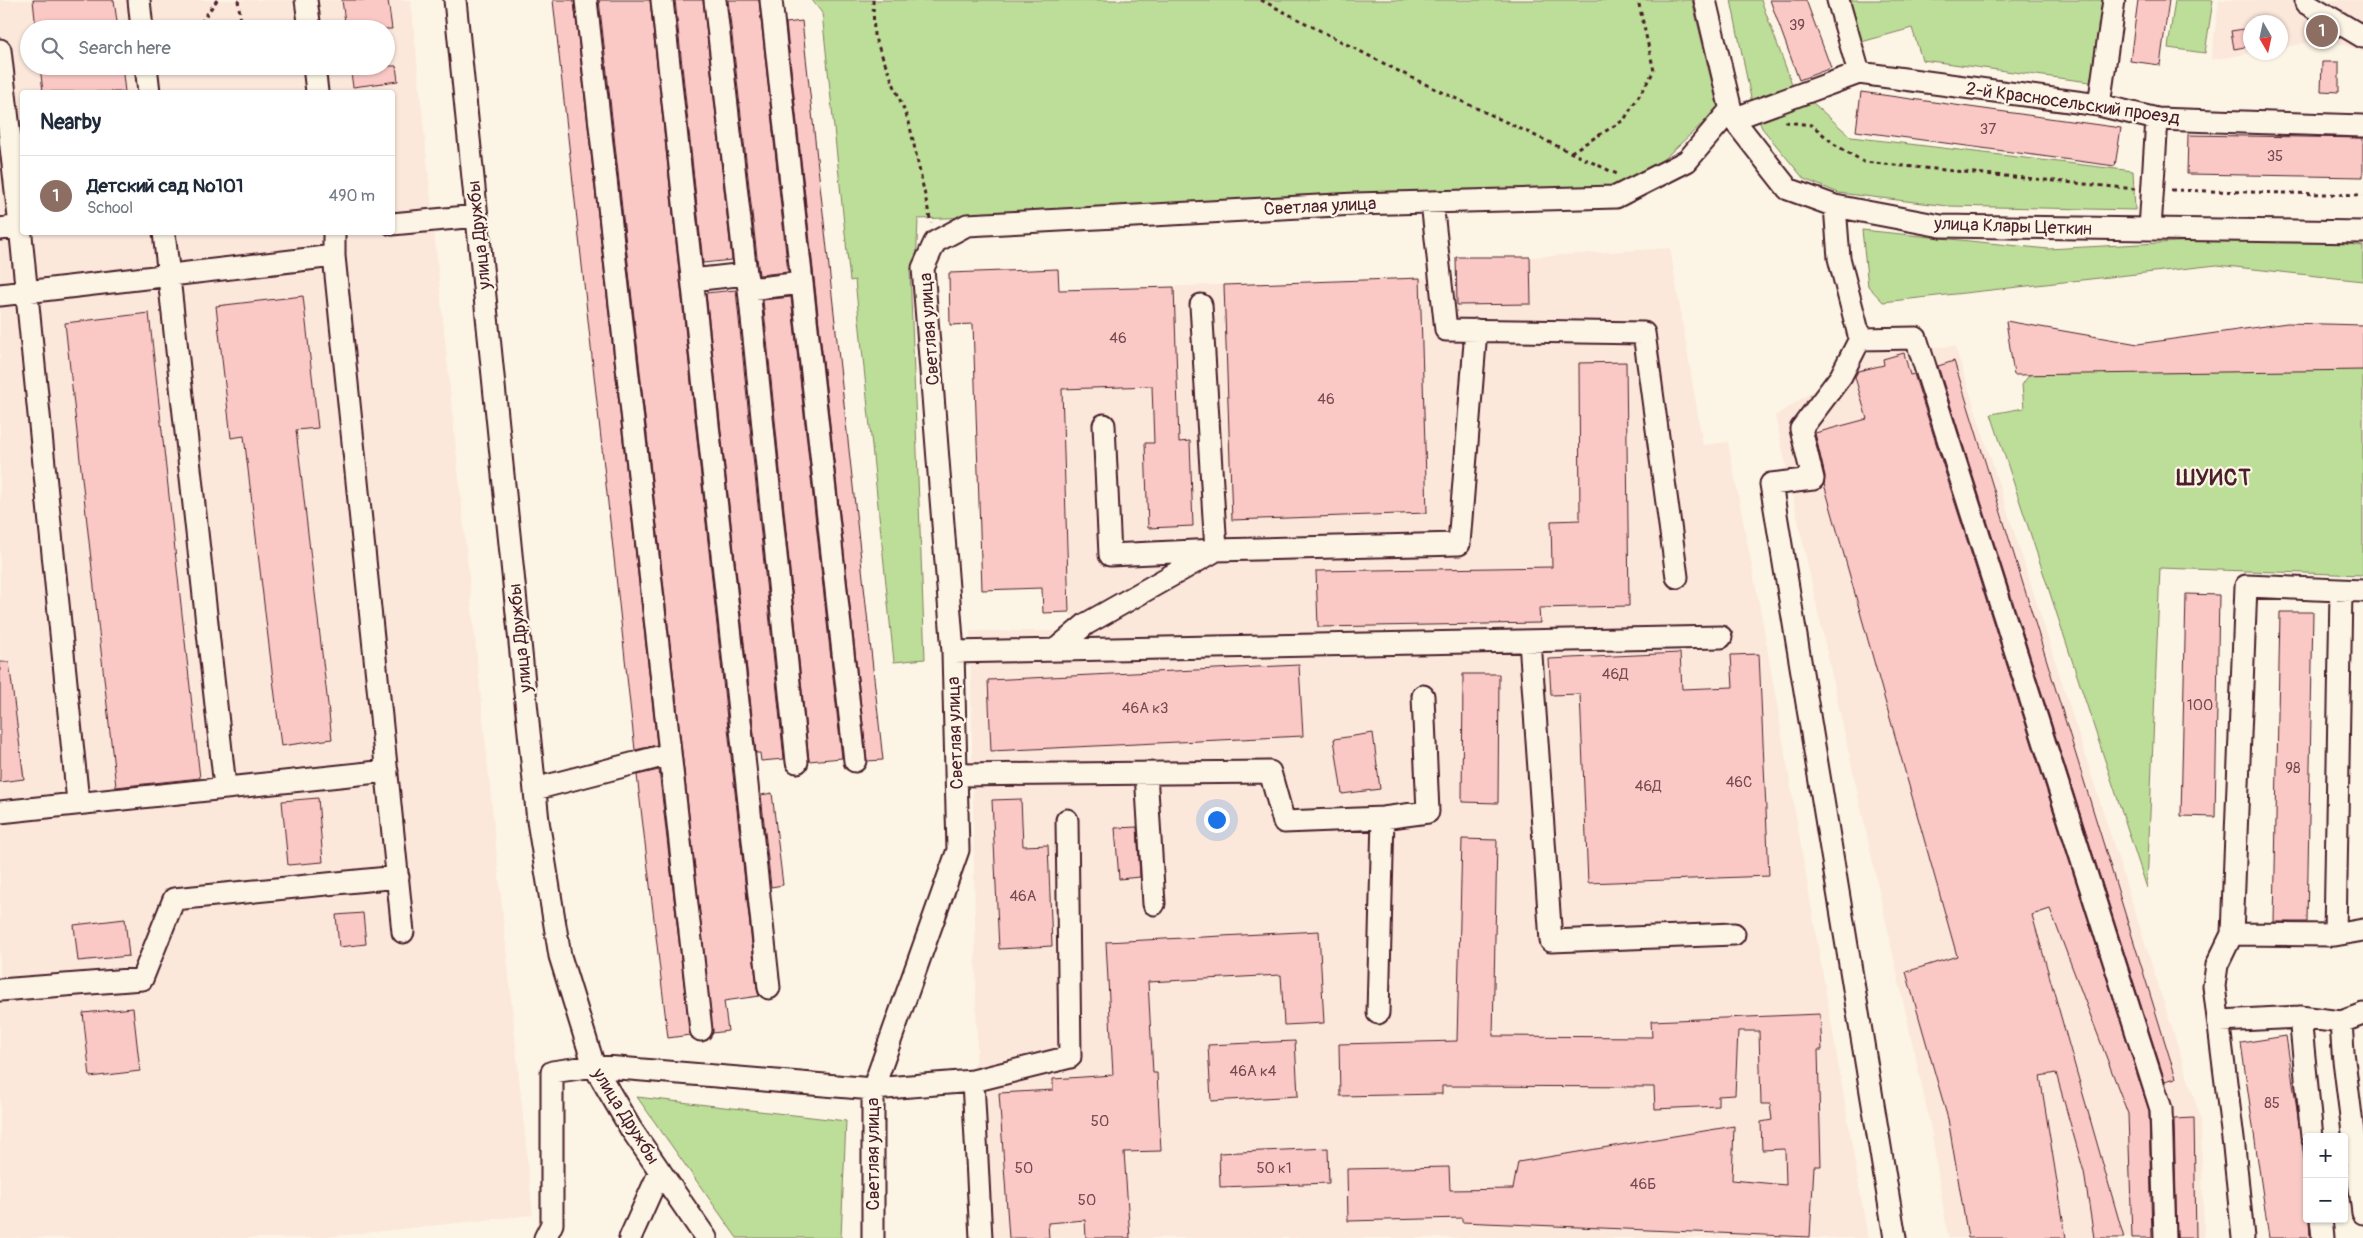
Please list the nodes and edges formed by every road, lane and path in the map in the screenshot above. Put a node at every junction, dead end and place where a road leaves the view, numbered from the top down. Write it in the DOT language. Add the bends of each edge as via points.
graph roads {
  1 [pos="139,0"];
  2 [pos="217,0"];
  3 [pos="238,0"];
  4 [pos="306,0"];
  5 [pos="455,0"];
  6 [pos="586,0"];
  7 [pos="662,0"];
  8 [pos="715,0"];
  9 [pos="771,0"];
  10 [pos="873,0"];
  11 [pos="1261,0"];
  12 [pos="1638,0"];
  13 [pos="1705,0"];
  14 [pos="1838,0"];
  15 [pos="2114,0"];
  16 [pos="2306,0"];
  17 [pos="141,20"];
  18 [pos="203,20"];
  19 [pos="241,20"];
  20 [pos="309,20"];
  21 [pos="2363,37"];
  22 [pos="0,50"];
  23 [pos="1859,73"];
  24 [pos="147,75"];
  25 [pos="315,75"];
  26 [pos="149,90"];
  27 [pos="317,90"];
  28 [pos="2098,105"];
  29 [pos="1732,114"];
  30 [pos="2157,119"];
  31 [pos="1776,121"];
  32 [pos="2363,126"];
  33 [pos="1571,152"];
  34 [pos="1640,185"];
  35 [pos="2152,190"];
  36 [pos="2363,195"];
  37 [pos="1432,202"];
  38 [pos="1835,206"];
  39 [pos="477,216"];
  40 [pos="395,224"];
  41 [pos="14,227"];
  42 [pos="2150,229"];
  43 [pos="2363,232"];
  44 [pos="164,235"];
  45 [pos="334,235"];
  46 [pos="935,242"];
  47 [pos="334,256"];
  48 [pos="168,276"];
  49 [pos="692,280"];
  50 [pos="748,282"];
  51 [pos="802,283"];
  52 [pos="27,292"];
  53 [pos="0,295"];
  54 [pos="1202,306"];
  55 [pos="1476,330"];
  56 [pos="1860,339"];
  57 [pos="1104,426"];
  58 [pos="1216,550"];
  59 [pos="1677,577"];
  60 [pos="2341,591"];
  61 [pos="2363,591"];
  62 [pos="1722,637"];
  63 [pos="1530,641"];
  64 [pos="1055,650"];
  65 [pos="953,652"];
  66 [pos="1423,696"];
  67 [pos="670,754"];
  68 [pos="855,761"];
  69 [pos="797,762"];
  70 [pos="387,770"];
  71 [pos="1146,773"];
  72 [pos="956,775"];
  73 [pos="225,787"];
  74 [pos="535,789"];
  75 [pos="78,802"];
  76 [pos="0,812"];
  77 [pos="1383,818"];
  78 [pos="1067,820"];
  79 [pos="398,877"];
  80 [pos="1154,904"];
  81 [pos="2363,930"];
  82 [pos="403,932"];
  83 [pos="1734,934"];
  84 [pos="2232,934"];
  85 [pos="2335,935"];
  86 [pos="769,988"];
  87 [pos="0,990"];
  88 [pos="1378,1013"];
  89 [pos="2363,1014"];
  90 [pos="2300,1017"];
  91 [pos="2220,1021"];
  92 [pos="2341,1022"];
  93 [pos="701,1030"];
  94 [pos="594,1066"];
  95 [pos="973,1081"];
  96 [pos="873,1089"];
  97 [pos="2312,1133"];
  98 [pos="660,1171"];
  99 [pos="2363,1213"];
  100 [pos="2321,1223"];
  101 [pos="545,1238"];
  102 [pos="630,1238"];
  103 [pos="706,1238"];
  104 [pos="873,1238"];
  105 [pos="981,1238"];
  106 [pos="1894,1238"];
  107 [pos="2165,1238"];
  108 [pos="2243,1238"];
  109 [pos="2323,1238"];
  1 -- 17 [label="street"];
  2 -- 18 [label="path"];
  3 -- 19 [label="path"];
  4 -- 20 [label="street"];
  5 -- 39 [label="street, улица Дружбы"];
  6 -- 67 [label="street"];
  7 -- 49 [label="street"];
  8 -- 50 [label="street"];
  9 -- 51 [label="street"];
  10 -- 46 [label="path" via="874,36 909,122"];
  11 -- 33 [label="path" via="1410,77"];
  12 -- 33 [label="path" via="1654,71 1624,120"];
  13 -- 29 [label="street, улица Клары Цеткин"];
  14 -- 23 [label="street"];
  15 -- 28 [label="street"];
  16 -- 21 [label="street" via="2306,4"];
  22 -- 41 [label="street"];
  23 -- 28 [label="street, 2-й Красносельский проезд"];
  23 -- 29 [label="street"];
  24 -- 26 [label="street"];
  25 -- 27 [label="street"];
  28 -- 30 [label="street, 2-й Красносельский проезд"];
  29 -- 34 [label="street, Светлая улица" via="1687,161"];
  29 -- 38 [label="street, улица Клары Цеткин" via="1788,189"];
  30 -- 32 [label="street, 2-й Красносельский проезд"];
  30 -- 35 [label="street"];
  31 -- 35 [label="path" via="1812,125 1834,144 1864,162"];
  33 -- 34 [label="path"];
  34 -- 37 [label="street, Светлая улица" via="1616,197"];
  35 -- 36 [label="path"];
  35 -- 42 [label="street"];
  37 -- 46 [label="street, Светлая улица" via="967,224"];
  37 -- 55 [label="street" via="1446,330"];
  38 -- 42 [label="street, улица Клары Цеткин" via="1941,226"];
  38 -- 56 [label="street" via="1839,258"];
  39 -- 40 [label="street"];
  39 -- 74 [label="street, улица Дружбы"];
  41 -- 52 [label="street"];
  42 -- 43 [label="street, улица Клары Цеткин"];
  44 -- 48 [label="street"];
  45 -- 47 [label="street"];
  46 -- 65 [label="street, Светлая улица" via="923,268"];
  47 -- 48 [label="street"];
  47 -- 70 [label="street"];
  48 -- 52 [label="street"];
  48 -- 73 [label="street"];
  49 -- 50 [label="street"];
  49 -- 86 [label="street"];
  50 -- 51 [label="street"];
  50 -- 69 [label="street"];
  51 -- 68 [label="street"];
  52 -- 53 [label="street"];
  52 -- 75 [label="street"];
  54 -- 58 [label="street"];
  55 -- 58 [label="street" via="1459,544"];
  55 -- 59 [label="street" via="1644,333"];
  56 -- 106 [label="street" via="1841,376 1801,429 1813,479 1771,484"];
  56 -- 107 [label="street" via="1916,338 2161,1109"];
  57 -- 58 [label="street" via="1110,555"];
  58 -- 64 [label="street" via="1086,624"];
  60 -- 61 [label="street"];
  60 -- 84 [label="street" via="2246,586"];
  60 -- 85 [label="street"];
  62 -- 63 [label="street"];
  63 -- 64 [label="street"];
  63 -- 83 [label="street" via="1551,941"];
  64 -- 65 [label="street"];
  65 -- 72 [label="street, Светлая улица"];
  66 -- 77 [label="street" via="1428,812"];
  67 -- 74 [label="street"];
  67 -- 93 [label="street"];
  70 -- 73 [label="street"];
  70 -- 79 [label="street"];
  71 -- 72 [label="street"];
  71 -- 77 [label="street" via="1270,772 1284,822"];
  71 -- 80 [label="street"];
  72 -- 96 [label="street, Светлая улица" via="958,850"];
  73 -- 75 [label="street"];
  74 -- 94 [label="street, улица Дружбы" via="560,956"];
  75 -- 76 [label="street"];
  77 -- 88 [label="street"];
  78 -- 95 [label="street" via="1070,1057"];
  79 -- 82 [label="street"];
  79 -- 87 [label="street" via="174,899 142,979"];
  81 -- 85 [label="street"];
  84 -- 85 [label="street"];
  84 -- 91 [label="street" via="2221,954 2214,981"];
  89 -- 92 [label="street"];
  90 -- 91 [label="street"];
  90 -- 92 [label="street"];
  90 -- 97 [label="street"];
  91 -- 108 [label="street"];
  92 -- 99 [label="street"];
  94 -- 96 [label="street"];
  94 -- 98 [label="street, улица Дружбы"];
  94 -- 101 [label="street" via="552,1072 552,1224"];
  95 -- 96 [label="street"];
  95 -- 105 [label="street"];
  96 -- 104 [label="street, Светлая улица"];
  98 -- 102 [label="street"];
  98 -- 103 [label="street, улица Дружбы"];
  100 -- 109 [label="street"];
}
